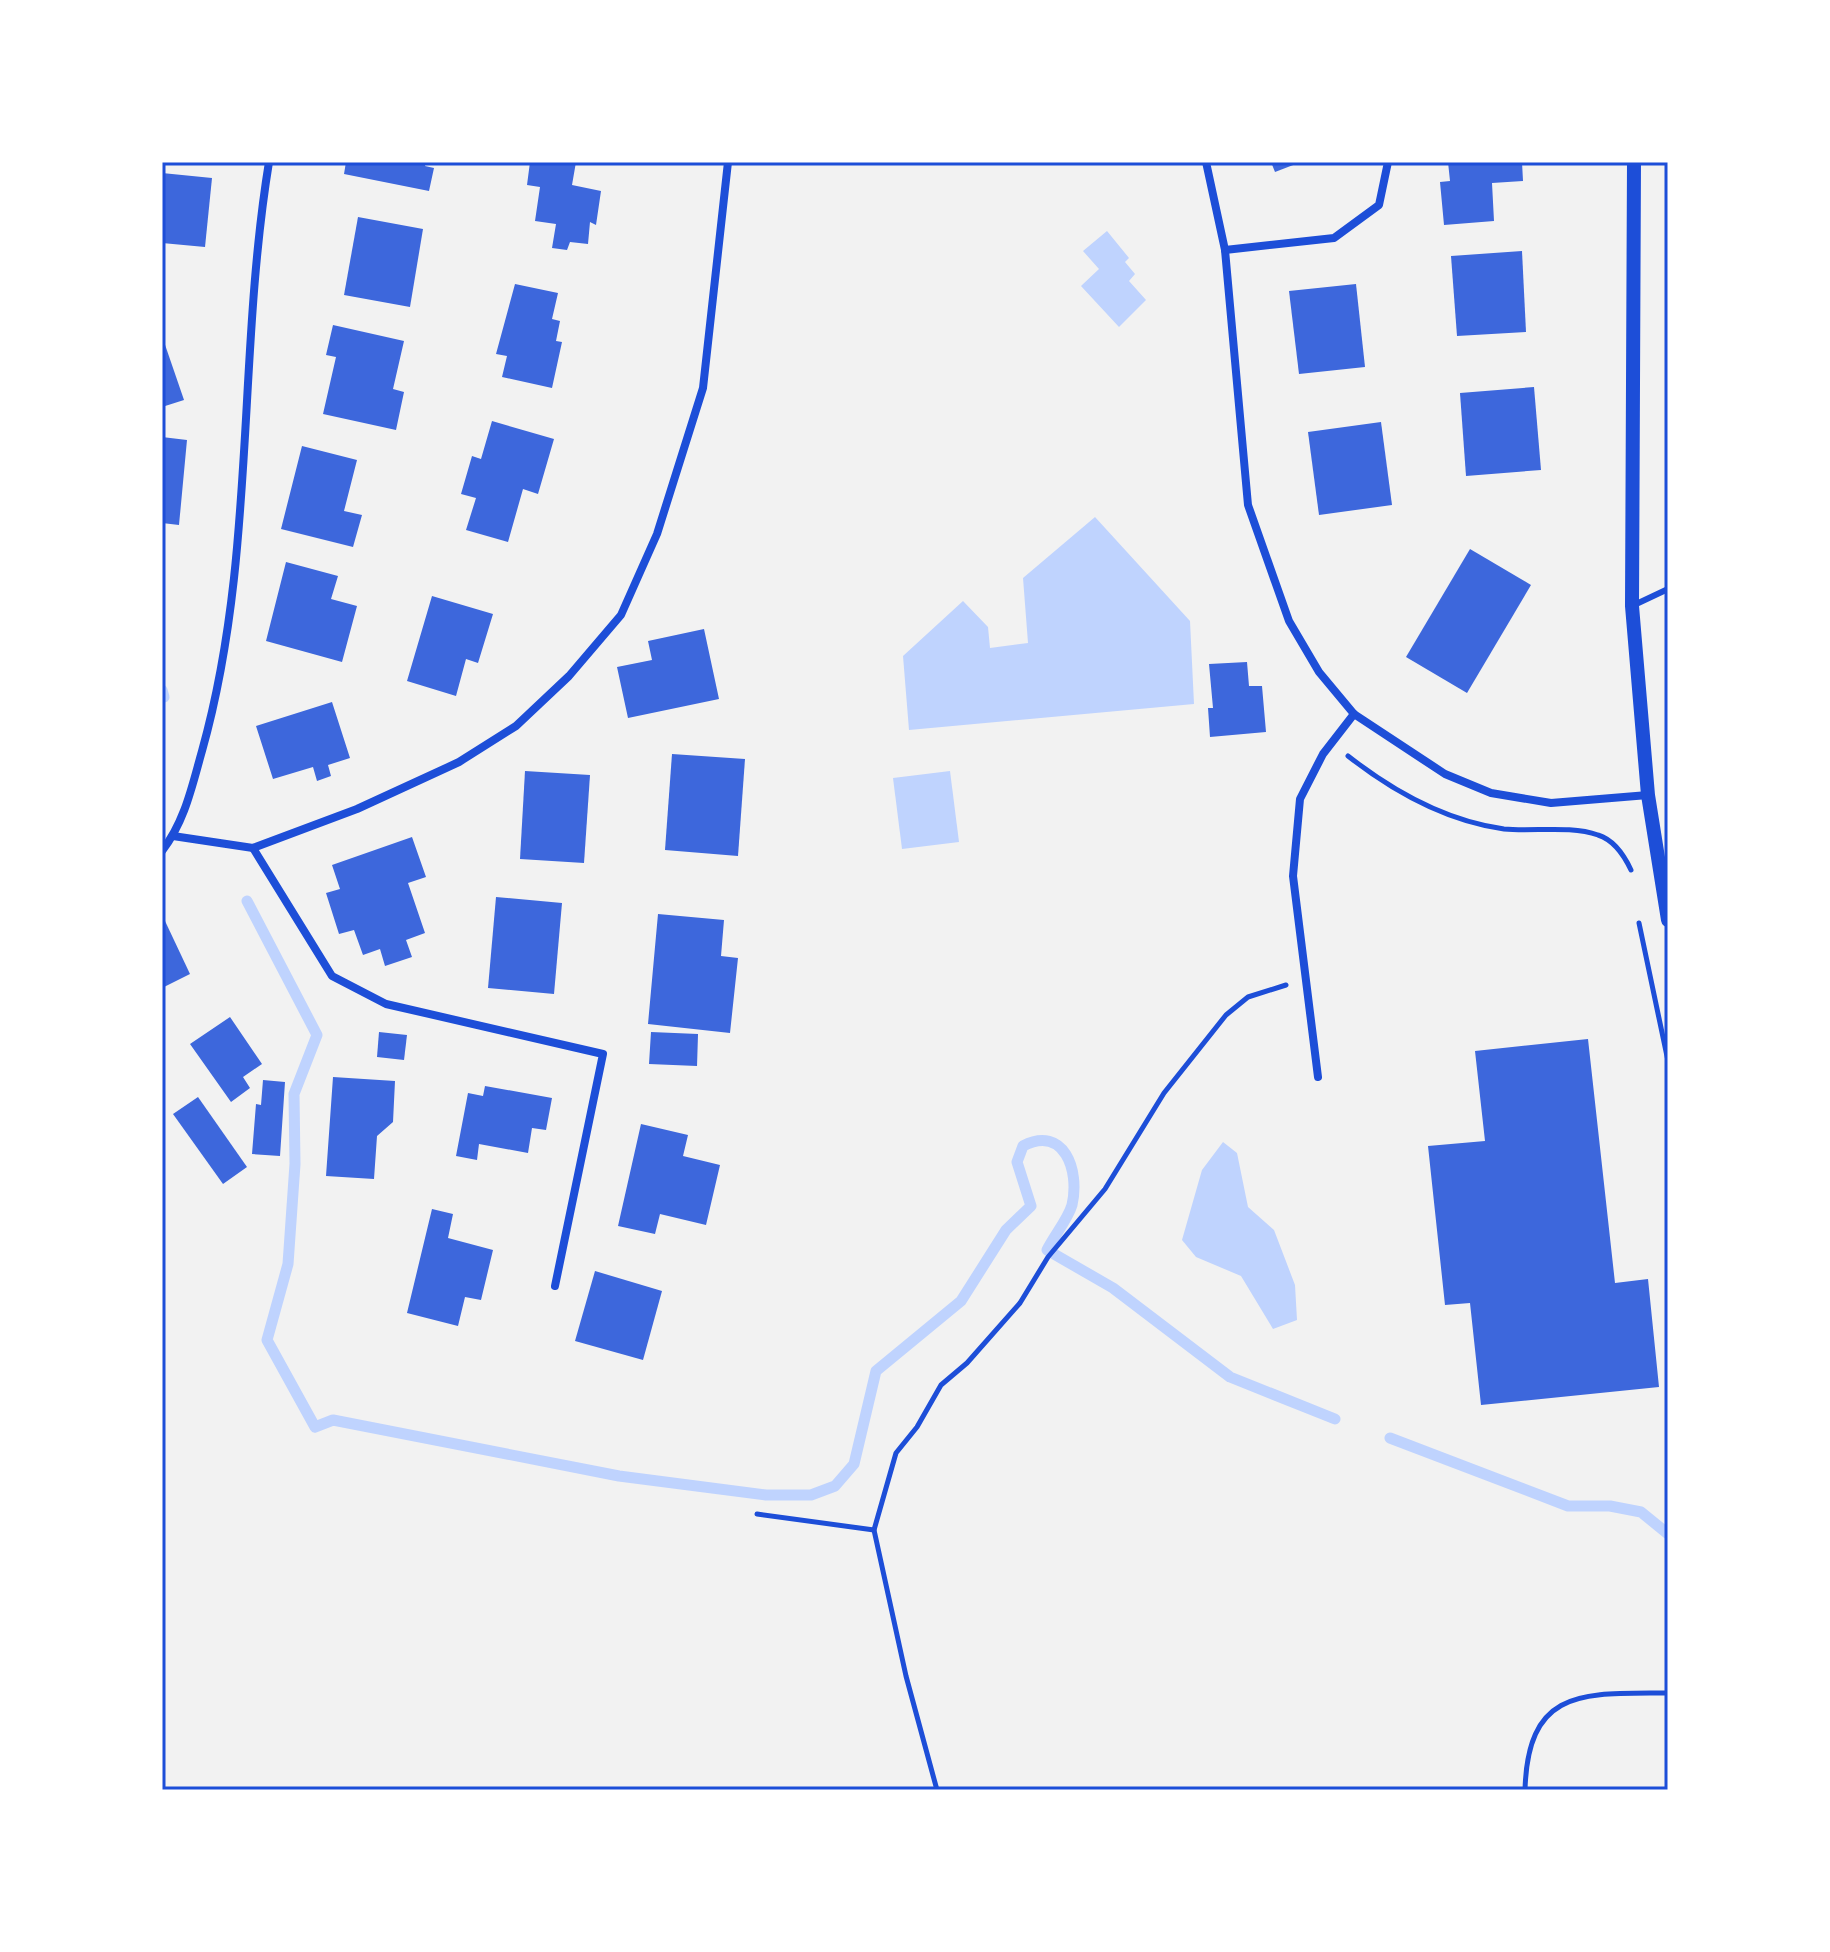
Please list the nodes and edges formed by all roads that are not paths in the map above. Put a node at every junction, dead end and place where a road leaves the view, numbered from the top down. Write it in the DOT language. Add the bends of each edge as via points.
graph roads {
  1 [pos="269,162"];
  2 [pos="728,162"];
  3 [pos="1206,162"];
  4 [pos="1388,162"];
  5 [pos="1634,162"];
  6 [pos="1225,250"];
  7 [pos="1668,589"];
  8 [pos="1632,606"];
  9 [pos="1354,714"];
  10 [pos="1648,795"];
  11 [pos="173,836"];
  12 [pos="253,848"];
  13 [pos="162,851"];
  14 [pos="1668,920"];
  15 [pos="1318,1077"];
  16 [pos="555,1286"];
  1 -- 11 [label="street" via="228,625 207,735"];
  2 -- 12 [label="street" via="703,388 657,534 621,615 569,676 516,726 471,755 357,809"];
  3 -- 6 [label="street"];
  4 -- 6 [label="street" via="1379,205 1334,238"];
  5 -- 8 [label="street"];
  6 -- 9 [label="street" via="1248,505 1289,621 1319,672"];
  7 -- 8 [label="lane"];
  8 -- 10 [label="street"];
  9 -- 10 [label="street" via="1445,774 1491,793 1551,803"];
  9 -- 15 [label="street" via="1300,799 1293,876"];
  10 -- 14 [label="street"];
  11 -- 12 [label="street"];
  11 -- 13 [label="street"];
  12 -- 16 [label="street" via="332,976 386,1004 603,1054"];
}
